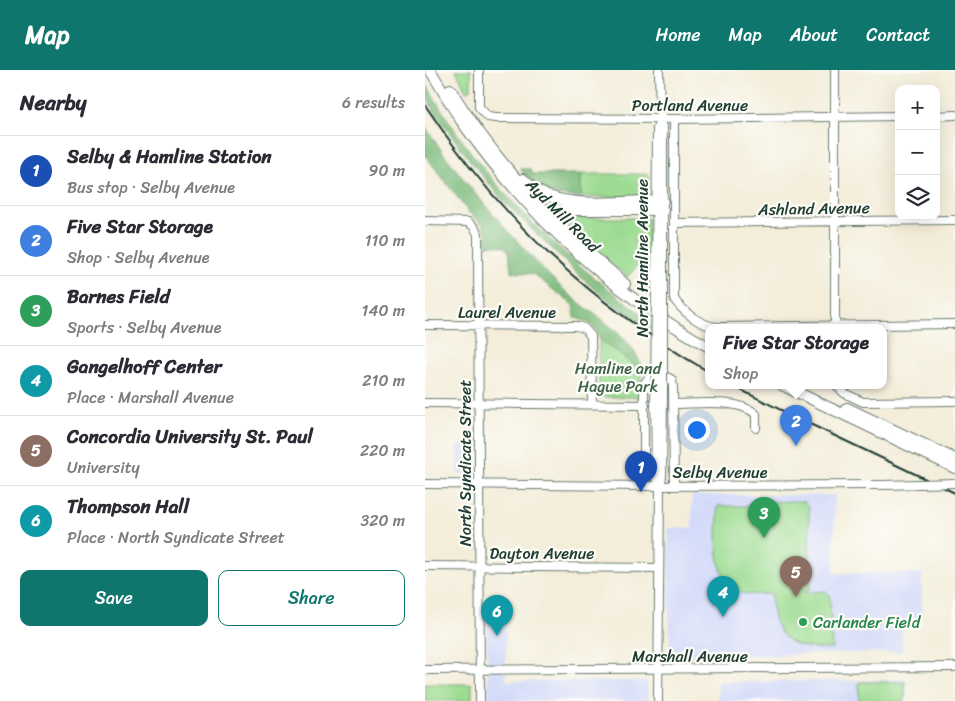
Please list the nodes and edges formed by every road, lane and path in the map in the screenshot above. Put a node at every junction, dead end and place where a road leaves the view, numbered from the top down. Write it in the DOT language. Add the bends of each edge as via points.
graph roads {
  1 [pos="431,70"];
  2 [pos="439,70"];
  3 [pos="479,70"];
  4 [pos="659,70"];
  5 [pos="835,70"];
  6 [pos="955,115"];
  7 [pos="895,116"];
  8 [pos="940,116"];
  9 [pos="835,117"];
  10 [pos="660,119"];
  11 [pos="674,120"];
  12 [pos="488,144"];
  13 [pos="580,202"];
  14 [pos="660,205"];
  15 [pos="539,209"];
  16 [pos="955,220"];
  17 [pos="425,221"];
  18 [pos="835,222"];
  19 [pos="674,223"];
  20 [pos="835,324"];
  21 [pos="955,324"];
  22 [pos="425,325"];
  23 [pos="705,325"];
  24 [pos="887,325"];
  25 [pos="478,326"];
  26 [pos="705,339"];
  27 [pos="705,344"];
  28 [pos="790,389"];
  29 [pos="806,389"];
  30 [pos="840,389"];
  31 [pos="955,401"];
  32 [pos="425,403"];
  33 [pos="479,403"];
  34 [pos="592,404"];
  35 [pos="645,404"];
  36 [pos="673,404"];
  37 [pos="756,428"];
  38 [pos="955,459"];
  39 [pos="955,468"];
  40 [pos="955,483"];
  41 [pos="425,484"];
  42 [pos="479,484"];
  43 [pos="644,486"];
  44 [pos="660,486"];
  45 [pos="674,486"];
  46 [pos="425,566"];
  47 [pos="480,567"];
  48 [pos="659,568"];
  49 [pos="955,667"];
  50 [pos="425,670"];
  51 [pos="481,670"];
  52 [pos="659,670"];
  53 [pos="480,701"];
  54 [pos="658,701"];
  1 -- 15 [label="main road, Ayd Mill Road" via="462,122 515,190"];
  2 -- 12 [label="main road, Ayd Mill Road"];
  3 -- 10 [label="street, Portland Avenue" via="479,107 488,117"];
  4 -- 10 [label="street, North Hamline Avenue"];
  5 -- 9 [label="street"];
  6 -- 8 [label="street"];
  7 -- 9 [label="street, Portland Avenue"];
  9 -- 11 [label="street, Portland Avenue"];
  9 -- 18 [label="street"];
  10 -- 11 [label="street, Portland Avenue"];
  10 -- 14 [label="street, North Hamline Avenue" via="663,128"];
  11 -- 19 [label="street, North Hamline Avenue"];
  12 -- 13 [label="main road" via="538,191 554,198"];
  12 -- 15 [label="main road, Ayd Mill Road"];
  13 -- 14 [label="main road"];
  13 -- 15 [label="main road" via="549,203"];
  14 -- 15 [label="main road"];
  14 -- 44 [label="street, North Hamline Avenue, bridge" via="656,477"];
  15 -- 26 [label="main road, Ayd Mill Road" via="628,287"];
  15 -- 27 [label="main road, Ayd Mill Road" via="551,229 618,287"];
  16 -- 18 [label="street, Ashland Avenue"];
  17 -- 25 [label="street, North Syndicate Street" via="468,222 478,234"];
  18 -- 19 [label="street, Ashland Avenue"];
  18 -- 20 [label="street"];
  19 -- 23 [label="street, North Hamline Avenue" via="673,299"];
  21 -- 24 [label="street"];
  22 -- 25 [label="street, Laurel Avenue"];
  25 -- 33 [label="street, North Syndicate Street"];
  25 -- 34 [label="street, Laurel Avenue" via="584,328 591,336"];
  28 -- 39 [label="main road"];
  29 -- 38 [label="main road"];
  30 -- 31 [label="street" via="863,402"];
  32 -- 33 [label="street"];
  33 -- 34 [label="street"];
  33 -- 42 [label="street, North Syndicate Street"];
  34 -- 35 [label="street"];
  35 -- 36 [label="street" via="645,380 649,376 667,376 672,380"];
  35 -- 43 [label="street"];
  36 -- 37 [label="street" via="737,405 756,414"];
  36 -- 45 [label="street"];
  40 -- 45 [label="street, Selby Avenue, bridge"];
  41 -- 42 [label="street, Selby Avenue"];
  42 -- 43 [label="street, Selby Avenue"];
  42 -- 47 [label="street, North Syndicate Street"];
  43 -- 44 [label="street, Selby Avenue"];
  44 -- 45 [label="street, Selby Avenue"];
  44 -- 48 [label="street, North Hamline Avenue"];
  46 -- 47 [label="street, Dayton Avenue"];
  47 -- 48 [label="street, Dayton Avenue"];
  47 -- 51 [label="street, North Syndicate Street"];
  48 -- 52 [label="street, North Hamline Avenue"];
  49 -- 52 [label="street, Marshall Avenue"];
  50 -- 51 [label="street, Marshall Avenue"];
  51 -- 52 [label="street, Marshall Avenue"];
  51 -- 53 [label="street, North Syndicate Street"];
  52 -- 54 [label="street, North Hamline Avenue"];
}
